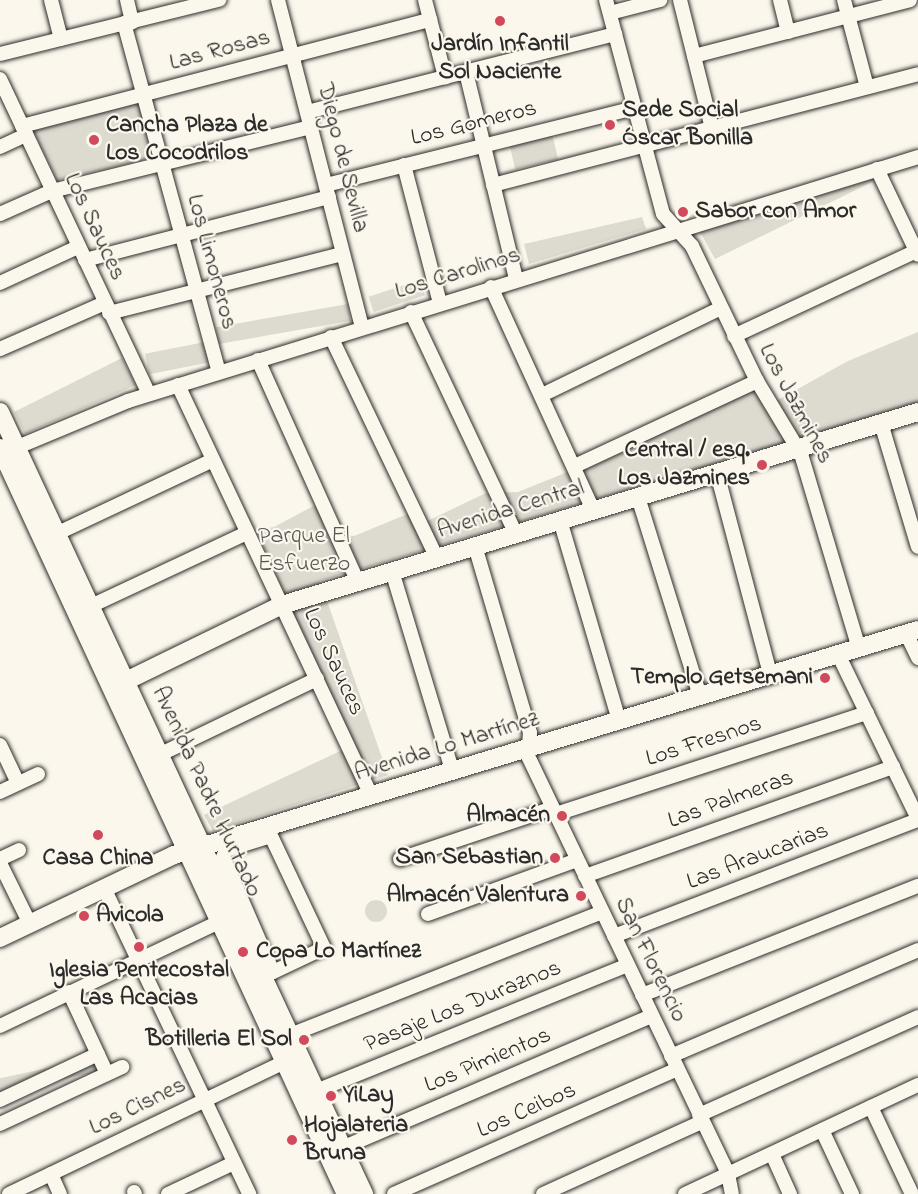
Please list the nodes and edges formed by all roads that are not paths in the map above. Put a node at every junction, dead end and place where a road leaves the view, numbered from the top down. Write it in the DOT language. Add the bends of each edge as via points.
graph roads {
  1 [pos="51,0"];
  2 [pos="127,0"];
  3 [pos="219,0"];
  4 [pos="425,0"];
  5 [pos="660,0"];
  6 [pos="680,0"];
  7 [pos="780,0"];
  8 [pos="844,0"];
  9 [pos="910,0"];
  10 [pos="282,1"];
  11 [pos="199,2"];
  12 [pos="608,7"];
  13 [pos="848,16"];
  14 [pos="430,20"];
  15 [pos="128,23"];
  16 [pos="788,32"];
  17 [pos="615,34"];
  18 [pos="61,39"];
  19 [pos="0,54"];
  20 [pos="293,56"];
  21 [pos="694,56"];
  22 [pos="466,72"];
  23 [pos="918,74"];
  24 [pos="445,77"];
  25 [pos="0,79"];
  26 [pos="867,87"];
  27 [pos="143,94"];
  28 [pos="634,108"];
  29 [pos="307,112"];
  30 [pos="311,127"];
  31 [pos="712,128"];
  32 [pos="24,130"];
  33 [pos="484,145"];
  34 [pos="644,146"];
  35 [pos="0,147"];
  36 [pos="918,157"];
  37 [pos="161,164"];
  38 [pos="404,165"];
  39 [pos="877,169"];
  40 [pos="493,185"];
  41 [pos="52,191"];
  42 [pos="327,191"];
  43 [pos="0,214"];
  44 [pos="674,228"];
  45 [pos="180,235"];
  46 [pos="78,247"];
  47 [pos="917,253"];
  48 [pos="343,254"];
  49 [pos="85,260"];
  50 [pos="516,279"];
  51 [pos="0,283"];
  52 [pos="491,287"];
  53 [pos="195,291"];
  54 [pos="440,303"];
  55 [pos="107,308"];
  56 [pos="721,308"];
  57 [pos="411,312"];
  58 [pos="362,327"];
  59 [pos="734,336"];
  60 [pos="331,337"];
  61 [pos="0,349"];
  62 [pos="258,360"];
  63 [pos="219,372"];
  64 [pos="756,381"];
  65 [pos="178,385"];
  66 [pos="149,394"];
  67 [pos="542,394"];
  68 [pos="0,412"];
  69 [pos="918,412"];
  70 [pos="881,423"];
  71 [pos="797,449"];
  72 [pos="5,450"];
  73 [pos="213,460"];
  74 [pos="575,466"];
  75 [pos="717,473"];
  76 [pos="638,497"];
  77 [pos="593,510"];
  78 [pos="560,520"];
  79 [pos="58,532"];
  80 [pos="247,532"];
  81 [pos="516,534"];
  82 [pos="475,546"];
  83 [pos="918,547"];
  84 [pos="437,558"];
  85 [pos="392,571"];
  86 [pos="358,582"];
  87 [pos="93,605"];
  88 [pos="282,605"];
  89 [pos="912,632"];
  90 [pos="859,648"];
  91 [pos="838,654"];
  92 [pos="918,658"];
  93 [pos="106,675"];
  94 [pos="770,675"];
  95 [pos="317,679"];
  96 [pos="128,680"];
  97 [pos="700,696"];
  98 [pos="867,713"];
  99 [pos="620,720"];
  100 [pos="0,745"];
  101 [pos="532,746"];
  102 [pos="163,753"];
  103 [pos="893,766"];
  104 [pos="452,770"];
  105 [pos="38,774"];
  106 [pos="18,783"];
  107 [pos="0,792"];
  108 [pos="371,795"];
  109 [pos="554,811"];
  110 [pos="918,819"];
  111 [pos="197,848"];
  112 [pos="19,850"];
  113 [pos="400,859"];
  114 [pos="577,860"];
  115 [pos="0,861"];
  116 [pos="585,876"];
  117 [pos="918,886"];
  118 [pos="104,888"];
  119 [pos="602,912"];
  120 [pos="428,914"];
  121 [pos="221,921"];
  122 [pos="30,924"];
  123 [pos="614,936"];
  124 [pos="0,938"];
  125 [pos="324,948"];
  126 [pos="918,950"];
  127 [pos="138,960"];
  128 [pos="628,965"];
  129 [pos="69,992"];
  130 [pos="642,995"];
  131 [pos="652,1016"];
  132 [pos="918,1017"];
  133 [pos="0,1026"];
  134 [pos="290,1035"];
  135 [pos="98,1054"];
  136 [pos="671,1056"];
  137 [pos="287,1061"];
  138 [pos="122,1067"];
  139 [pos="677,1069"];
  140 [pos="107,1074"];
  141 [pos="918,1085"];
  142 [pos="316,1091"];
  143 [pos="0,1100"];
  144 [pos="205,1101"];
  145 [pos="871,1107"];
  146 [pos="701,1118"];
  147 [pos="0,1124"];
  148 [pos="822,1130"];
  149 [pos="342,1148"];
  150 [pos="771,1154"];
  151 [pos="234,1163"];
  152 [pos="51,1174"];
  153 [pos="728,1174"];
  154 [pos="172,1193"];
  155 [pos="9,1194"];
  156 [pos="60,1194"];
  157 [pos="249,1194"];
  158 [pos="346,1194"];
  159 [pos="364,1194"];
  160 [pos="394,1194"];
  161 [pos="543,1194"];
  162 [pos="685,1194"];
  163 [pos="732,1194"];
  164 [pos="790,1194"];
  165 [pos="852,1194"];
  166 [pos="912,1194"];
  1 -- 18 [label="street"];
  2 -- 15 [label="street, Los Limoneros"];
  3 -- 11 [label="street"];
  4 -- 14 [label="street"];
  5 -- 12 [label="street"];
  6 -- 21 [label="street"];
  7 -- 16 [label="street"];
  8 -- 13 [label="street"];
  9 -- 13 [label="street"];
  10 -- 20 [label="street, Diego de Sevilla"];
  11 -- 15 [label="street"];
  12 -- 17 [label="street, Los Jazmines"];
  13 -- 16 [label="street"];
  13 -- 26 [label="street"];
  14 -- 20 [label="street, Las Rosas"];
  14 -- 24 [label="street"];
  15 -- 18 [label="street"];
  15 -- 27 [label="street, Los Limoneros"];
  16 -- 21 [label="street"];
  17 -- 22 [label="street"];
  17 -- 28 [label="street, Los Jazmines"];
  18 -- 19 [label="street"];
  20 -- 27 [label="street, Las Rosas"];
  20 -- 29 [label="street, Diego de Sevilla"];
  21 -- 31 [label="street"];
  22 -- 24 [label="street"];
  22 -- 33 [label="street"];
  23 -- 26 [label="street"];
  24 -- 29 [label="street"];
  25 -- 32 [label="street, Los Sauces"];
  26 -- 31 [label="street"];
  27 -- 32 [label="street, Las Rosas"];
  27 -- 37 [label="street, Los Limoneros"];
  28 -- 33 [label="street, Los Gomeros"];
  28 -- 34 [label="street, Los Jazmines"];
  29 -- 30 [label="street, Diego de Sevilla"];
  30 -- 37 [label="street"];
  30 -- 42 [label="street, Diego de Sevilla"];
  31 -- 34 [label="street"];
  32 -- 35 [label="street, Las Rosas"];
  32 -- 41 [label="street, Los Sauces"];
  33 -- 38 [label="street, Los Gomeros"];
  33 -- 40 [label="street"];
  34 -- 40 [label="street"];
  34 -- 44 [label="street, Los Jazmines" via="660,206"];
  36 -- 39 [label="street, Los Carolinos"];
  37 -- 41 [label="street"];
  37 -- 45 [label="street, Los Limoneros"];
  38 -- 42 [label="street, Los Gomeros"];
  38 -- 54 [label="street"];
  39 -- 44 [label="street, Los Carolinos"];
  39 -- 47 [label="street"];
  40 -- 50 [label="street"];
  41 -- 43 [label="street"];
  41 -- 46 [label="street, Los Sauces"];
  42 -- 45 [label="street, Los Gomeros"];
  42 -- 48 [label="street, Diego de Sevilla"];
  44 -- 50 [label="street, Los Carolinos"];
  44 -- 56 [label="street, Los Jazmines" via="692,246"];
  45 -- 49 [label="street, Los Gomeros"];
  45 -- 53 [label="street, Los Limoneros"];
  46 -- 49 [label="street, Los Sauces"];
  46 -- 51 [label="street"];
  47 -- 59 [label="street"];
  48 -- 53 [label="street"];
  48 -- 58 [label="street, Diego de Sevilla"];
  49 -- 55 [label="street, Los Sauces"];
  50 -- 52 [label="street, Los Carolinos"];
  52 -- 54 [label="street, Los Carolinos"];
  52 -- 67 [label="street"];
  53 -- 55 [label="street"];
  53 -- 63 [label="street, Los Limoneros"];
  54 -- 57 [label="street, Los Carolinos"];
  55 -- 61 [label="street"];
  55 -- 66 [label="street, Los Sauces"];
  56 -- 59 [label="street, Los Jazmines"];
  56 -- 67 [label="street"];
  57 -- 58 [label="street, Los Carolinos"];
  57 -- 81 [label="street"];
  58 -- 60 [label="street, Los Carolinos"];
  59 -- 64 [label="street, Los Jazmines"];
  60 -- 62 [label="street, Los Carolinos"];
  60 -- 84 [label="street"];
  62 -- 63 [label="street, Los Carolinos"];
  62 -- 86 [label="street" via="337,526"];
  63 -- 65 [label="street, Los Carolinos"];
  64 -- 71 [label="street, Los Jazmines"];
  64 -- 74 [label="street, Avenida Central"];
  65 -- 66 [label="street, Los Carolinos"];
  65 -- 73 [label="street, Los Sauces"];
  66 -- 72 [label="street, Los Carolinos"];
  67 -- 74 [label="street"];
  68 -- 72 [label="main road, Avenida Padre Hurtado"];
  69 -- 70 [label="main road, Avenida Central"];
  70 -- 71 [label="main road, Avenida Central"];
  70 -- 83 [label="street"];
  71 -- 75 [label="main road, Avenida Central"];
  71 -- 90 [label="street, Los Jazmines"];
  72 -- 79 [label="main road, Avenida Padre Hurtado"];
  72 -- 93 [label="main road, Avenida Padre Hurtado"];
  73 -- 79 [label="street"];
  73 -- 80 [label="street, Los Sauces"];
  74 -- 77 [label="street"];
  75 -- 76 [label="main road, Avenida Central"];
  75 -- 94 [label="street"];
  76 -- 77 [label="main road, Avenida Central"];
  76 -- 97 [label="street"];
  77 -- 78 [label="main road, Avenida Central"];
  78 -- 81 [label="main road, Avenida Central"];
  78 -- 99 [label="street"];
  79 -- 87 [label="main road, Avenida Padre Hurtado"];
  80 -- 87 [label="street"];
  80 -- 88 [label="street, Los Sauces"];
  81 -- 82 [label="main road, Avenida Central"];
  82 -- 84 [label="main road, Avenida Central"];
  82 -- 101 [label="street, San Florencio"];
  84 -- 85 [label="main road, Avenida Central"];
  85 -- 86 [label="main road, Avenida Central"];
  85 -- 104 [label="street"];
  86 -- 88 [label="main road, Avenida Central"];
  87 -- 96 [label="main road, Avenida Padre Hurtado"];
  88 -- 95 [label="street, Los Sauces"];
  88 -- 96 [label="main road, Avenida Central"];
  89 -- 90 [label="main road, Avenida Lo Martínez"];
  89 -- 92 [label="street"];
  90 -- 91 [label="main road, Avenida Lo Martínez"];
  91 -- 94 [label="main road, Avenida Lo Martínez"];
  91 -- 98 [label="street"];
  93 -- 96 [label="main road"];
  93 -- 111 [label="main road, Avenida Padre Hurtado"];
  94 -- 97 [label="main road, Avenida Lo Martínez"];
  95 -- 102 [label="street"];
  95 -- 108 [label="street, Los Sauces"];
  96 -- 102 [label="main road, Avenida Padre Hurtado"];
  97 -- 99 [label="main road, Avenida Lo Martínez"];
  98 -- 103 [label="street"];
  98 -- 109 [label="street, Los Fresnos"];
  99 -- 101 [label="main road, Avenida Lo Martínez"];
  100 -- 106 [label="street"];
  101 -- 104 [label="main road, Avenida Lo Martínez"];
  101 -- 109 [label="street, San Florencio" via="528,756"];
  102 -- 111 [label="main road, Avenida Padre Hurtado"];
  103 -- 110 [label="street"];
  103 -- 116 [label="street, Las Palmeras"];
  104 -- 108 [label="main road, Avenida Lo Martínez"];
  105 -- 106 [label="street"];
  106 -- 107 [label="street"];
  108 -- 111 [label="main road, Avenida Lo Martínez"];
  109 -- 113 [label="street, Los Fresnos"];
  109 -- 114 [label="street, San Florencio"];
  110 -- 123 [label="street, Las Araucarias"];
  111 -- 118 [label="main road, Avenida Lo Martínez"];
  111 -- 121 [label="main road, Avenida Padre Hurtado"];
  111 -- 134 [label="main road, Avenida Padre Hurtado"];
  112 -- 115 [label="street"];
  114 -- 116 [label="street, San Florencio"];
  114 -- 120 [label="street"];
  115 -- 122 [label="street"];
  116 -- 119 [label="street, San Florencio"];
  117 -- 130 [label="street"];
  118 -- 122 [label="main road, Avenida Lo Martínez"];
  118 -- 127 [label="street"];
  119 -- 123 [label="street, San Florencio"];
  119 -- 134 [label="street"];
  121 -- 127 [label="street"];
  121 -- 137 [label="main road, Avenida Padre Hurtado"];
  122 -- 124 [label="main road, Avenida Lo Martínez"];
  123 -- 128 [label="street, San Florencio"];
  125 -- 125 [label="street" via="273,972 223,857 225,850 271,836"];
  126 -- 136 [label="street"];
  127 -- 129 [label="street"];
  127 -- 144 [label="street"];
  128 -- 130 [label="street, San Florencio"];
  128 -- 142 [label="street, Pasaje Los Duraznos"];
  129 -- 133 [label="street"];
  129 -- 135 [label="street"];
  130 -- 131 [label="street, San Florencio"];
  131 -- 136 [label="street, San Florencio"];
  131 -- 149 [label="street, Los Pimientos"];
  132 -- 146 [label="street"];
  134 -- 142 [label="main road, Avenida Padre Hurtado"];
  135 -- 140 [label="street"];
  135 -- 143 [label="street"];
  136 -- 139 [label="street, San Florencio"];
  137 -- 144 [label="street, Los Cisnes"];
  137 -- 158 [label="main road, Avenida Padre Hurtado"];
  138 -- 140 [label="street"];
  139 -- 146 [label="street, San Florencio"];
  139 -- 160 [label="street, Los Ceibos"];
  140 -- 147 [label="street"];
  141 -- 145 [label="street"];
  142 -- 149 [label="main road, Avenida Padre Hurtado"];
  144 -- 151 [label="street"];
  144 -- 152 [label="street, Los Cisnes"];
  145 -- 148 [label="street"];
  145 -- 166 [label="street"];
  146 -- 153 [label="street, San Florencio"];
  146 -- 161 [label="street"];
  148 -- 150 [label="street"];
  148 -- 165 [label="street"];
  149 -- 159 [label="main road, Avenida Padre Hurtado"];
  150 -- 153 [label="street"];
  150 -- 164 [label="street"];
  151 -- 154 [label="street"];
  151 -- 157 [label="street"];
  152 -- 155 [label="street, Los Cisnes"];
  152 -- 156 [label="street"];
  153 -- 162 [label="street"];
  153 -- 163 [label="street, San Florencio"];
}
